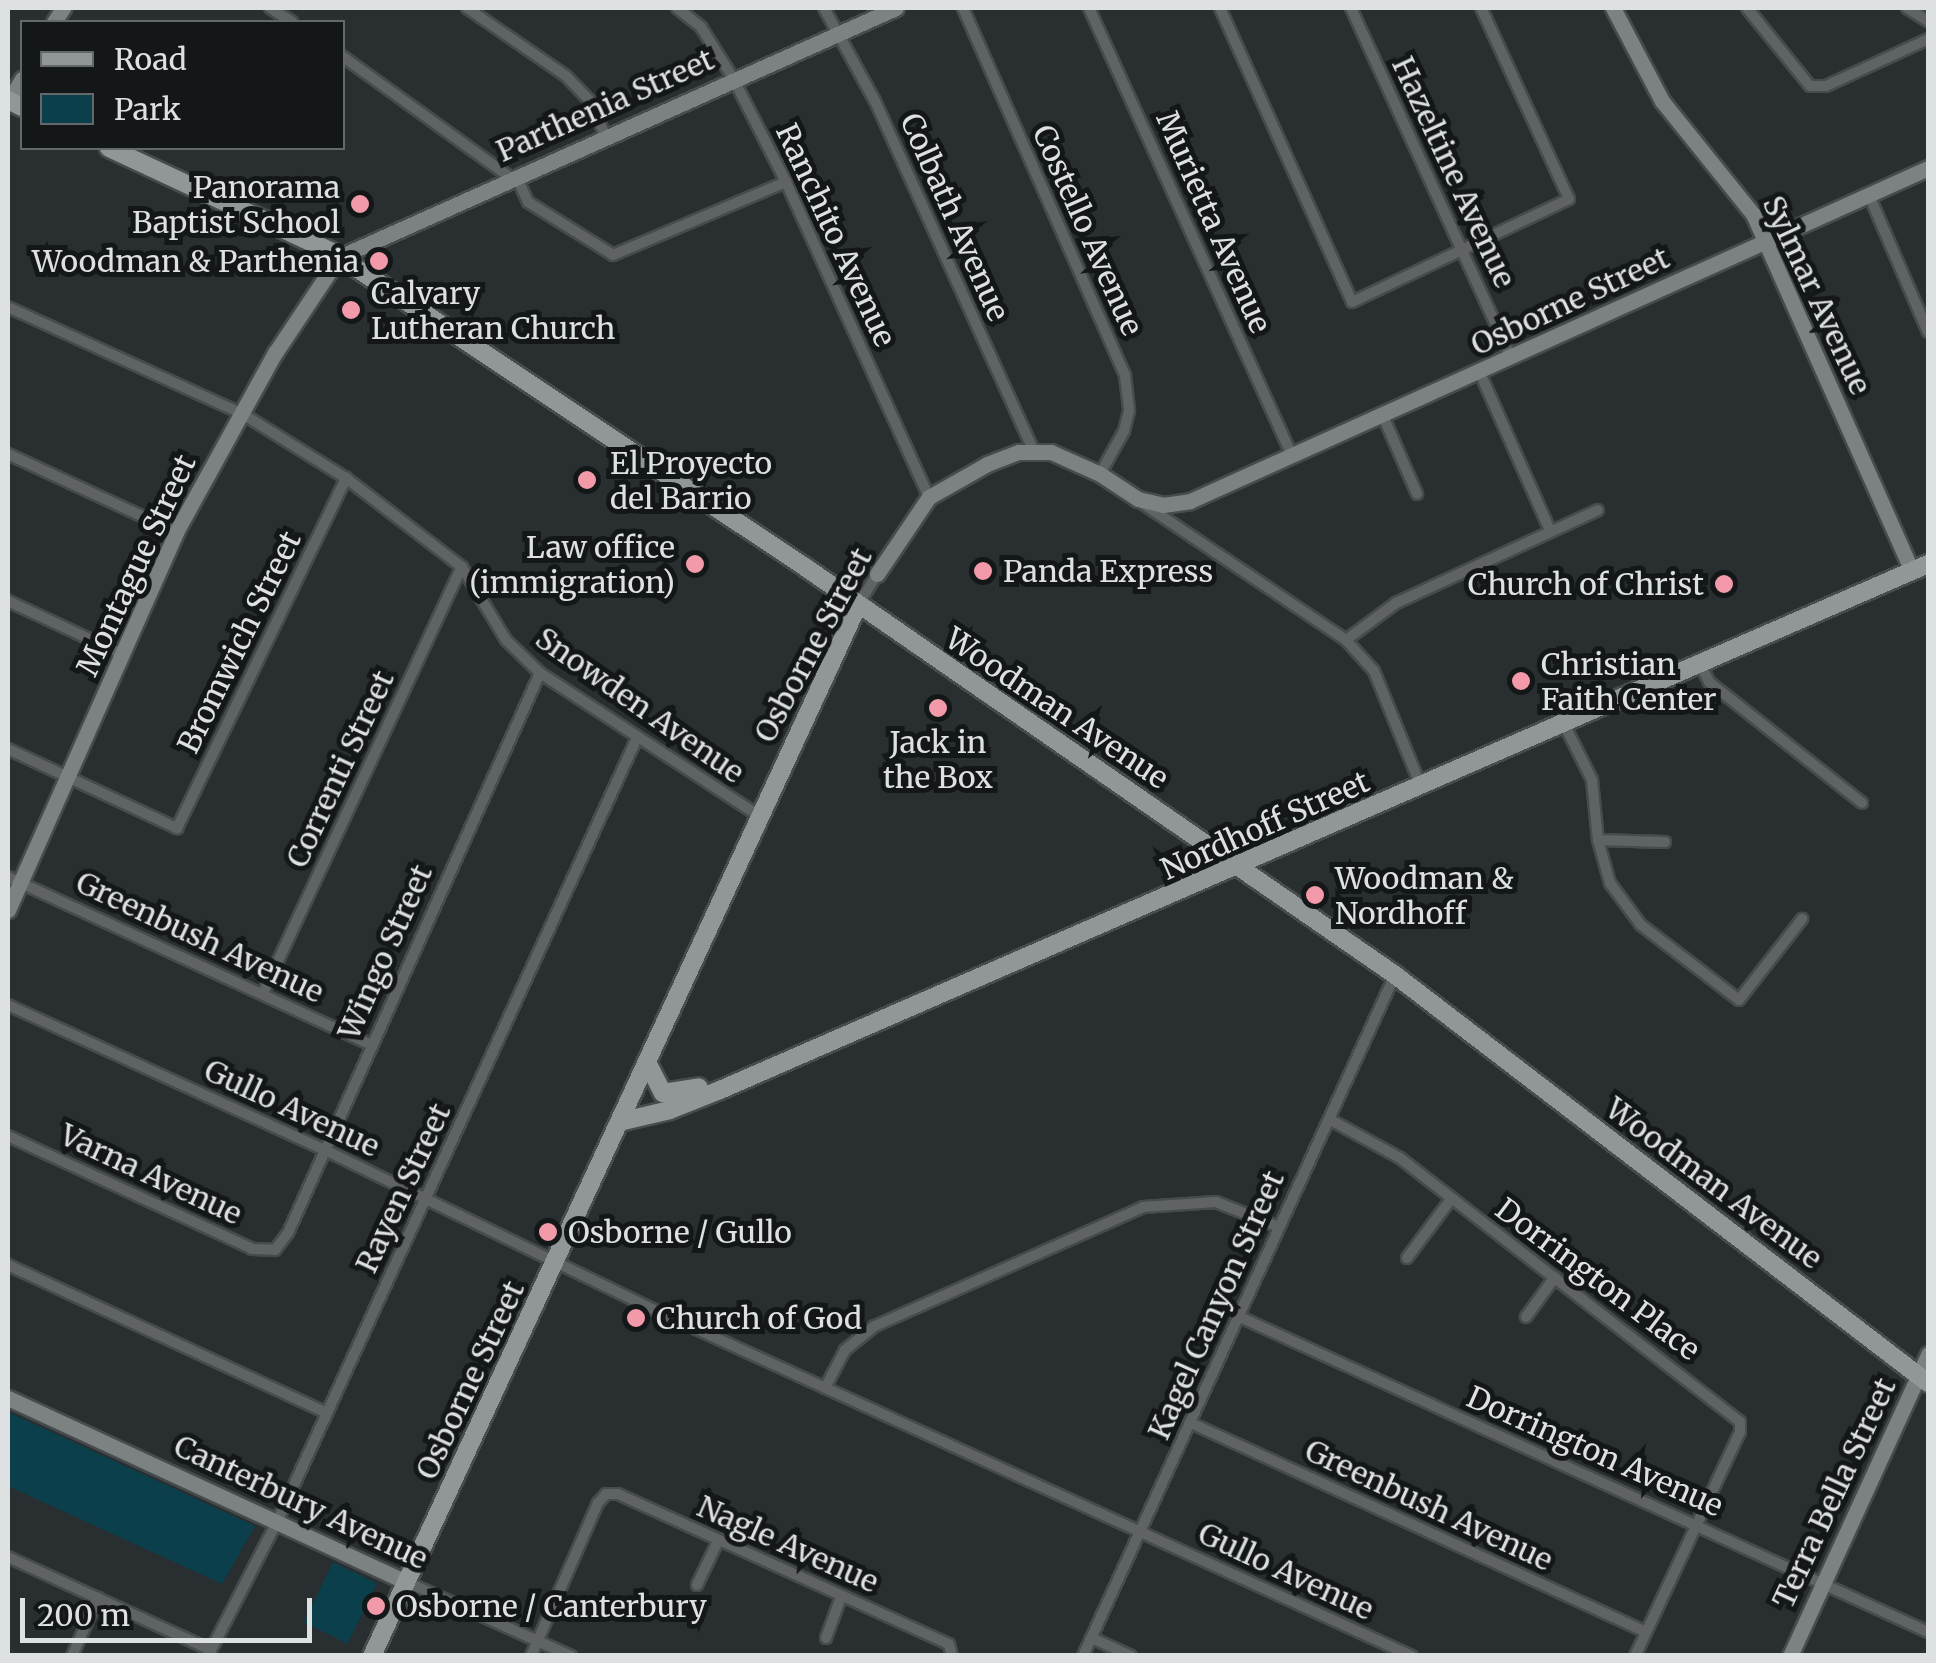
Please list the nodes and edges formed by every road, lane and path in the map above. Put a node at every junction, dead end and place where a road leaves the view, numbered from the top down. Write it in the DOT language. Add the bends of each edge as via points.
graph roads {
  1 [pos="467,8"];
  2 [pos="677,8"];
  3 [pos="824,8"];
  4 [pos="896,8"];
  5 [pos="963,8"];
  6 [pos="1090,8"];
  7 [pos="1220,8"];
  8 [pos="1351,8"];
  9 [pos="1481,8"];
  10 [pos="1614,8"];
  11 [pos="1747,8"];
  12 [pos="1907,8"];
  13 [pos="1928,20"];
  14 [pos="837,34"];
  15 [pos="1928,39"];
  16 [pos="345,58"];
  17 [pos="733,78"];
  18 [pos="606,136"];
  19 [pos="113,150"];
  20 [pos="1928,168"];
  21 [pos="514,177"];
  22 [pos="786,182"];
  23 [pos="1868,195"];
  24 [pos="1766,242"];
  25 [pos="1461,250"];
  26 [pos="339,257"];
  27 [pos="8,307"];
  28 [pos="1928,332"];
  29 [pos="1511,357"];
  30 [pos="1480,372"];
  31 [pos="241,412"];
  32 [pos="1383,416"];
  33 [pos="1033,450"];
  34 [pos="8,454"];
  35 [pos="1293,457"];
  36 [pos="1100,474"];
  37 [pos="346,478"];
  38 [pos="1418,494"];
  39 [pos="928,497"];
  40 [pos="1138,499"];
  41 [pos="1598,510"];
  42 [pos="1550,530"];
  43 [pos="176,532"];
  44 [pos="462,567"];
  45 [pos="1920,567"];
  46 [pos="877,574"];
  47 [pos="8,601"];
  48 [pos="858,605"];
  49 [pos="1346,640"];
  50 [pos="124,655"];
  51 [pos="1700,664"];
  52 [pos="540,673"];
  53 [pos="1564,724"];
  54 [pos="637,738"];
  55 [pos="8,748"];
  56 [pos="68,777"];
  57 [pos="1421,786"];
  58 [pos="1862,804"];
  59 [pos="758,815"];
  60 [pos="1598,840"];
  61 [pos="1665,842"];
  62 [pos="1238,867"];
  63 [pos="14,880"];
  64 [pos="8,910"];
  65 [pos="1802,919"];
  66 [pos="1395,975"];
  67 [pos="263,992"];
  68 [pos="8,1005"];
  69 [pos="370,1044"];
  70 [pos="647,1062"];
  71 [pos="720,1090"];
  72 [pos="1328,1119"];
  73 [pos="618,1122"];
  74 [pos="8,1136"];
  75 [pos="326,1150"];
  76 [pos="426,1198"];
  77 [pos="1451,1199"];
  78 [pos="1279,1227"];
  79 [pos="275,1250"];
  80 [pos="1406,1258"];
  81 [pos="554,1262"];
  82 [pos="8,1265"];
  83 [pos="1555,1277"];
  84 [pos="1240,1317"];
  85 [pos="1526,1318"];
  86 [pos="1928,1354"];
  87 [pos="1924,1380"];
  88 [pos="825,1388"];
  89 [pos="8,1398"];
  90 [pos="327,1413"];
  91 [pos="1190,1424"];
  92 [pos="277,1522"];
  93 [pos="1697,1525"];
  94 [pos="1140,1532"];
  95 [pos="718,1541"];
  96 [pos="8,1556"];
  97 [pos="407,1582"];
  98 [pos="1823,1583"];
  99 [pos="698,1585"];
  100 [pos="841,1597"];
  101 [pos="98,1598"];
  102 [pos="1646,1632"];
  103 [pos="1928,1632"];
  104 [pos="826,1638"];
  105 [pos="1092,1638"];
  106 [pos="536,1639"];
  107 [pos="950,1650"];
  108 [pos="210,1653"];
  109 [pos="72,1656"];
  110 [pos="372,1656"];
  111 [pos="530,1656"];
  112 [pos="571,1656"];
  113 [pos="1084,1656"];
  114 [pos="1132,1656"];
  115 [pos="1412,1656"];
  116 [pos="1635,1656"];
  117 [pos="1790,1656"];
  1 -- 18 [label="street" via="566,76 589,100"];
  2 -- 17 [label="street, Ranchito Avenue" via="708,35"];
  3 -- 14 [label="street, Colbath Avenue"];
  4 -- 14 [label="street, Parthenia Street"];
  5 -- 36 [label="street, Costello Avenue" via="1125,376 1129,412"];
  6 -- 35 [label="street, Murietta Avenue"];
  7 -- 25 [label="street" via="1352,302"];
  8 -- 25 [label="street, Hazeltine Avenue"];
  9 -- 25 [label="street" via="1569,199"];
  10 -- 24 [label="street, Sylmar Avenue" via="1654,88 1741,196"];
  11 -- 15 [label="street" via="1810,86"];
  12 -- 13 [label="street"];
  14 -- 17 [label="street, Parthenia Street"];
  14 -- 33 [label="street, Colbath Avenue" via="875,101"];
  16 -- 21 [label="street"];
  17 -- 18 [label="street, Parthenia Street"];
  17 -- 22 [label="street, Ranchito Avenue"];
  18 -- 21 [label="street, Parthenia Street"];
  19 -- 26 [label="main road, Woodman Avenue"];
  20 -- 23 [label="street, Osborne Street"];
  21 -- 22 [label="street" via="528,202 613,255"];
  21 -- 26 [label="street, Parthenia Street"];
  22 -- 39 [label="street, Ranchito Avenue"];
  23 -- 24 [label="street, Osborne Street"];
  23 -- 28 [label="street"];
  24 -- 29 [label="street, Osborne Street"];
  24 -- 45 [label="street, Sylmar Avenue"];
  25 -- 29 [label="street, Hazeltine Avenue"];
  26 -- 31 [label="street, Montague Street"];
  26 -- 48 [label="main road, Woodman Avenue"];
  27 -- 31 [label="street, Snowden Avenue"];
  29 -- 30 [label="street, Osborne Street"];
  30 -- 32 [label="street, Osborne Street"];
  30 -- 42 [label="street"];
  31 -- 37 [label="street, Snowden Avenue"];
  31 -- 43 [label="street, Montague Street"];
  32 -- 35 [label="street, Osborne Street"];
  32 -- 38 [label="street"];
  33 -- 36 [label="street" via="1066,456"];
  33 -- 39 [label="street, Osborne Street" via="988,464"];
  34 -- 43 [label="street"];
  35 -- 40 [label="street, Osborne Street" via="1190,501"];
  36 -- 40 [label="street"];
  37 -- 44 [label="street, Snowden Avenue"];
  37 -- 56 [label="street, Bromwich Street" via="177,828"];
  39 -- 46 [label="street, Osborne Street"];
  40 -- 49 [label="street"];
  41 -- 42 [label="street"];
  42 -- 49 [label="street" via="1396,603"];
  43 -- 50 [label="street, Montague Street"];
  44 -- 52 [label="street, Snowden Avenue" via="506,640"];
  44 -- 67 [label="street, Correnti Street"];
  45 -- 51 [label="main road, Nordhoff Street"];
  46 -- 48 [label="street, Osborne Street"];
  47 -- 50 [label="street"];
  48 -- 59 [label="main road, Osborne Street"];
  48 -- 62 [label="main road, Woodman Avenue"];
  49 -- 57 [label="street" via="1374,671"];
  50 -- 56 [label="street, Montague Street"];
  51 -- 53 [label="main road, Nordhoff Street"];
  51 -- 58 [label="street" via="1709,682"];
  52 -- 54 [label="street, Snowden Avenue"];
  52 -- 69 [label="street, Wingo Street"];
  53 -- 57 [label="main road, Nordhoff Street"];
  53 -- 60 [label="street" via="1592,780"];
  54 -- 59 [label="street, Snowden Avenue"];
  54 -- 76 [label="street, Rayen Street"];
  55 -- 56 [label="street"];
  56 -- 63 [label="street, Montague Street"];
  57 -- 62 [label="main road, Nordhoff Street"];
  59 -- 70 [label="main road, Osborne Street"];
  60 -- 61 [label="street"];
  60 -- 65 [label="street" via="1623,906 1739,1000"];
  62 -- 66 [label="main road, Woodman Avenue"];
  62 -- 71 [label="main road, Nordhoff Street"];
  63 -- 64 [label="street, Montague Street"];
  63 -- 67 [label="street, Greenbush Avenue"];
  66 -- 72 [label="street, Kagel Canyon Street"];
  66 -- 87 [label="main road, Woodman Avenue"];
  67 -- 69 [label="street, Greenbush Avenue"];
  68 -- 75 [label="street, Gullo Avenue"];
  69 -- 75 [label="street, Wingo Street"];
  70 -- 71 [label="main road" via="663,1093"];
  70 -- 73 [label="main road, Osborne Street"];
  71 -- 73 [label="main road, Nordhoff Street"];
  72 -- 77 [label="street, Dorrington Place" via="1387,1150"];
  72 -- 78 [label="street, Kagel Canyon Street"];
  73 -- 81 [label="main road, Osborne Street"];
  74 -- 79 [label="street, Varna Avenue" via="252,1249"];
  75 -- 76 [label="street, Gullo Avenue"];
  75 -- 79 [label="street, Wingo Street"];
  76 -- 81 [label="street, Gullo Avenue"];
  76 -- 90 [label="street, Rayen Street"];
  77 -- 80 [label="street"];
  77 -- 83 [label="street, Dorrington Place"];
  78 -- 84 [label="street, Kagel Canyon Street"];
  78 -- 88 [label="street" via="1216,1202 1143,1207 875,1326 845,1350"];
  81 -- 88 [label="street"];
  81 -- 97 [label="main road, Osborne Street"];
  82 -- 90 [label="street"];
  83 -- 85 [label="street"];
  83 -- 93 [label="street, Dorrington Place" via="1740,1422"];
  84 -- 91 [label="street, Kagel Canyon Street"];
  84 -- 93 [label="street, Dorrington Avenue"];
  86 -- 87 [label="street, Terra Bella Street"];
  87 -- 98 [label="street, Terra Bella Street"];
  88 -- 94 [label="street"];
  89 -- 92 [label="street, Canterbury Avenue"];
  90 -- 92 [label="street, Rayen Street"];
  91 -- 94 [label="street, Kagel Canyon Street"];
  91 -- 102 [label="street, Greenbush Avenue"];
  92 -- 97 [label="street, Canterbury Avenue"];
  92 -- 108 [label="street, Rayen Street"];
  93 -- 98 [label="street, Dorrington Avenue"];
  93 -- 102 [label="street"];
  94 -- 105 [label="street, Kagel Canyon Street"];
  94 -- 115 [label="street, Gullo Avenue"];
  95 -- 99 [label="street"];
  95 -- 100 [label="street, Nagle Avenue"];
  95 -- 106 [label="street, Nagle Avenue" via="606,1494"];
  96 -- 101 [label="street"];
  97 -- 106 [label="street, Canterbury Avenue"];
  97 -- 110 [label="main road, Osborne Street"];
  98 -- 103 [label="street, Dorrington Avenue"];
  98 -- 117 [label="street, Terra Bella Street"];
  100 -- 104 [label="street"];
  100 -- 107 [label="street, Nagle Avenue"];
  101 -- 108 [label="street"];
  101 -- 109 [label="street"];
  102 -- 116 [label="street"];
  105 -- 113 [label="street, Kagel Canyon Street"];
  105 -- 114 [label="street"];
  106 -- 111 [label="street"];
  106 -- 112 [label="street, Canterbury Avenue"];
}
